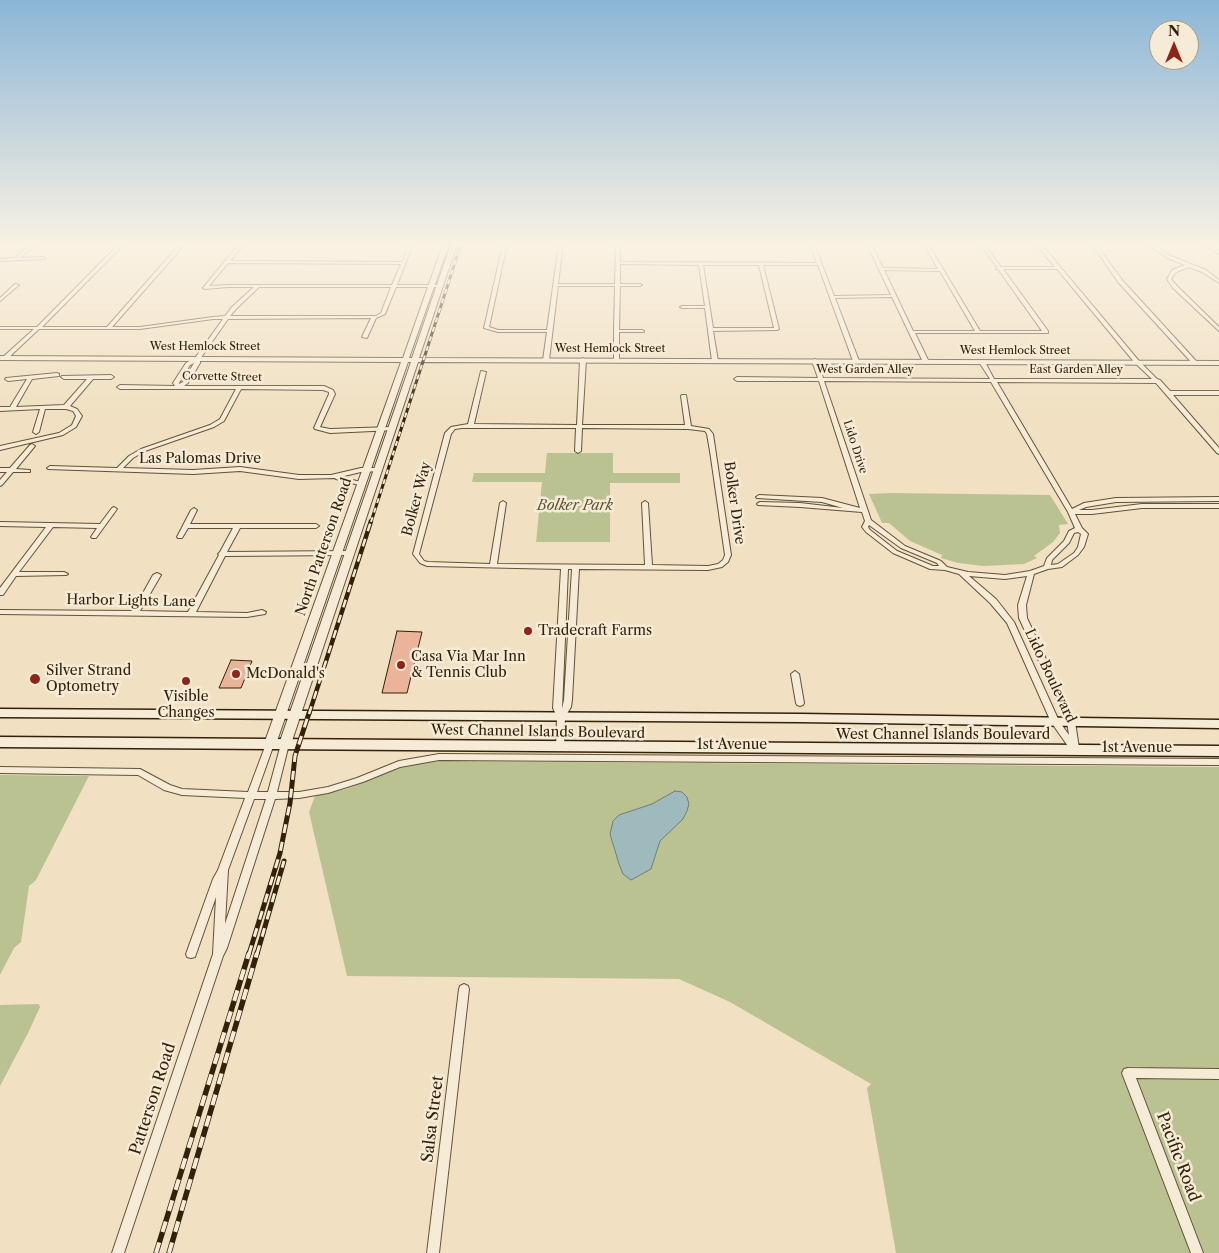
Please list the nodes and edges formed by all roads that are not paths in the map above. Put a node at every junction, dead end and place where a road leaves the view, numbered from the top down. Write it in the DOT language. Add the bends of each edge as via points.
graph roads {
  1 [pos="64,302"];
  2 [pos="131,302"];
  3 [pos="240,302"];
  4 [pos="387,302"];
  5 [pos="425,302"];
  6 [pos="434,302"];
  7 [pos="492,302"];
  8 [pos="554,302"];
  9 [pos="617,302"];
  10 [pos="705,302"];
  11 [pos="770,302"];
  12 [pos="834,302"];
  13 [pos="896,302"];
  14 [pos="960,302"];
  15 [pos="1024,302"];
  16 [pos="1087,302"];
  17 [pos="1140,302"];
  18 [pos="1191,302"];
  19 [pos="682,307"];
  20 [pos="706,307"];
  21 [pos="228,318"];
  22 [pos="374,318"];
  23 [pos="0,328"];
  24 [pos="39,328"];
  25 [pos="108,328"];
  26 [pos="710,330"];
  27 [pos="1219,330"];
  28 [pos="616,331"];
  29 [pos="642,331"];
  30 [pos="550,332"];
  31 [pos="911,332"];
  32 [pos="978,332"];
  33 [pos="365,337"];
  34 [pos="3,358"];
  35 [pos="197,359"];
  36 [pos="405,359"];
  37 [pos="415,359"];
  38 [pos="546,360"];
  39 [pos="583,360"];
  40 [pos="616,360"];
  41 [pos="715,361"];
  42 [pos="815,361"];
  43 [pos="856,361"];
  44 [pos="926,362"];
  45 [pos="982,362"];
  46 [pos="1137,362"];
  47 [pos="1195,363"];
  48 [pos="1219,363"];
  49 [pos="483,372"];
  50 [pos="57,375"];
  51 [pos="64,376"];
  52 [pos="91,377"];
  53 [pos="111,377"];
  54 [pos="8,378"];
  55 [pos="30,378"];
  56 [pos="820,378"];
  57 [pos="737,379"];
  58 [pos="992,379"];
  59 [pos="1156,380"];
  60 [pos="120,387"];
  61 [pos="178,387"];
  62 [pos="239,388"];
  63 [pos="1168,393"];
  64 [pos="1219,393"];
  65 [pos="684,396"];
  66 [pos="66,407"];
  67 [pos="12,408"];
  68 [pos="43,408"];
  69 [pos="0,409"];
  70 [pos="471,426"];
  71 [pos="580,426"];
  72 [pos="688,427"];
  73 [pos="385,429"];
  74 [pos="36,432"];
  75 [pos="32,446"];
  76 [pos="0,448"];
  77 [pos="578,451"];
  78 [pos="1219,452"];
  79 [pos="50,468"];
  80 [pos="0,470"];
  81 [pos="12,470"];
  82 [pos="118,470"];
  83 [pos="367,470"];
  84 [pos="378,470"];
  85 [pos="28,471"];
  86 [pos="331,477"];
  87 [pos="0,484"];
  88 [pos="363,484"];
  89 [pos="1219,499"];
  90 [pos="760,500"];
  91 [pos="503,502"];
  92 [pos="646,503"];
  93 [pos="1219,506"];
  94 [pos="114,509"];
  95 [pos="194,510"];
  96 [pos="864,511"];
  97 [pos="1071,512"];
  98 [pos="0,524"];
  99 [pos="50,526"];
  100 [pos="102,526"];
  101 [pos="187,526"];
  102 [pos="316,526"];
  103 [pos="237,527"];
  104 [pos="1079,529"];
  105 [pos="94,537"];
  106 [pos="180,537"];
  107 [pos="338,553"];
  108 [pos="350,553"];
  109 [pos="221,554"];
  110 [pos="492,566"];
  111 [pos="1047,566"];
  112 [pos="565,567"];
  113 [pos="576,567"];
  114 [pos="648,568"];
  115 [pos="960,573"];
  116 [pos="1031,573"];
  117 [pos="14,574"];
  118 [pos="64,574"];
  119 [pos="157,575"];
  120 [pos="0,593"];
  121 [pos="0,612"];
  122 [pos="262,612"];
  123 [pos="135,614"];
  124 [pos="191,614"];
  125 [pos="795,674"];
  126 [pos="800,702"];
  127 [pos="0,713"];
  128 [pos="281,714"];
  129 [pos="296,714"];
  130 [pos="561,716"];
  131 [pos="1055,722"];
  132 [pos="1071,722"];
  133 [pos="1219,724"];
  134 [pos="0,742"];
  135 [pos="270,744"];
  136 [pos="285,744"];
  137 [pos="560,747"];
  138 [pos="1075,750"];
  139 [pos="1219,752"];
  140 [pos="1219,762"];
  141 [pos="0,770"];
  142 [pos="251,796"];
  143 [pos="272,796"];
  144 [pos="224,870"];
  145 [pos="191,954"];
  146 [pos="218,954"];
  147 [pos="464,989"];
  148 [pos="1219,1074"];
  149 [pos="118,1253"];
  150 [pos="433,1253"];
  151 [pos="1197,1253"];
  1 -- 24 [label="street"];
  2 -- 25 [label="street"];
  3 -- 21 [label="street"];
  4 -- 22 [label="street" via="383,314"];
  5 -- 36 [label="street, North Patterson Road"];
  6 -- 37 [label="street, North Patterson Road"];
  7 -- 30 [label="street" via="486,328"];
  8 -- 30 [label="street"];
  9 -- 28 [label="street"];
  10 -- 20 [label="street"];
  11 -- 26 [label="street" via="777,330"];
  12 -- 43 [label="street"];
  13 -- 31 [label="street"];
  14 -- 32 [label="street"];
  15 -- 32 [label="street" via="1046,332"];
  16 -- 46 [label="street"];
  17 -- 47 [label="street"];
  18 -- 27 [label="street"];
  19 -- 20 [label="street"];
  20 -- 26 [label="street"];
  21 -- 22 [label="street"];
  21 -- 25 [label="street" via="151,328"];
  21 -- 35 [label="street"];
  22 -- 33 [label="street"];
  23 -- 24 [label="street"];
  24 -- 25 [label="street"];
  24 -- 34 [label="street"];
  26 -- 41 [label="street"];
  28 -- 29 [label="street"];
  28 -- 40 [label="street"];
  30 -- 38 [label="street"];
  31 -- 32 [label="street"];
  31 -- 44 [label="street"];
  34 -- 35 [label="street, West Hemlock Street"];
  35 -- 36 [label="street, West Hemlock Street"];
  35 -- 61 [label="street" via="185,383"];
  36 -- 37 [label="street, West Hemlock Street"];
  36 -- 73 [label="street, North Patterson Road"];
  37 -- 38 [label="street, West Hemlock Street"];
  37 -- 73 [label="street, North Patterson Road"];
  38 -- 39 [label="street, West Hemlock Street"];
  39 -- 40 [label="street, West Hemlock Street"];
  39 -- 71 [label="street"];
  40 -- 41 [label="street, West Hemlock Street"];
  41 -- 42 [label="street, West Hemlock Street"];
  42 -- 43 [label="street, West Hemlock Street"];
  42 -- 56 [label="street, Lido Drive"];
  43 -- 44 [label="street, West Hemlock Street"];
  44 -- 45 [label="street, West Hemlock Street"];
  45 -- 46 [label="street, West Hemlock Street"];
  45 -- 58 [label="street"];
  46 -- 47 [label="street, West Hemlock Street"];
  46 -- 59 [label="street"];
  47 -- 48 [label="street, West Hemlock Street"];
  49 -- 70 [label="street"];
  50 -- 55 [label="street"];
  51 -- 52 [label="street"];
  52 -- 53 [label="street"];
  52 -- 66 [label="street"];
  54 -- 55 [label="street"];
  55 -- 67 [label="street"];
  56 -- 57 [label="street, West Garden Alley"];
  56 -- 58 [label="street, West Garden Alley"];
  56 -- 96 [label="street, Lido Drive"];
  58 -- 59 [label="street, East Garden Alley"];
  58 -- 97 [label="street"];
  59 -- 63 [label="street"];
  60 -- 61 [label="street, Corvette Street"];
  61 -- 62 [label="street, Corvette Street"];
  62 -- 73 [label="street, Corvette Street" via="324,388 332,394 320,428"];
  62 -- 82 [label="street" via="222,420 208,428 143,450"];
  63 -- 64 [label="street"];
  63 -- 78 [label="street"];
  65 -- 72 [label="street"];
  66 -- 68 [label="street"];
  66 -- 76 [label="street" via="75,410 79,416 77,423 67,431 46,439"];
  67 -- 68 [label="street"];
  67 -- 69 [label="street"];
  68 -- 74 [label="street"];
  70 -- 71 [label="street, Bolker Drive"];
  70 -- 110 [label="street, Bolker Way" via="454,428 448,433 416,554 427,564"];
  71 -- 72 [label="street, Bolker Drive"];
  71 -- 77 [label="street"];
  72 -- 114 [label="street, Bolker Drive" via="702,428 710,434 727,559 720,566 708,568"];
  73 -- 83 [label="street, North Patterson Road"];
  73 -- 84 [label="street, North Patterson Road"];
  75 -- 81 [label="street"];
  79 -- 82 [label="street, Las Palomas Drive"];
  80 -- 81 [label="street"];
  81 -- 85 [label="street"];
  81 -- 87 [label="street"];
  82 -- 86 [label="street, Las Palomas Drive" via="193,472 240,469 299,477"];
  83 -- 84 [label="street, Las Palomas Drive"];
  83 -- 86 [label="street, Las Palomas Drive"];
  83 -- 88 [label="street, North Patterson Road"];
  84 -- 108 [label="street, North Patterson Road"];
  86 -- 88 [label="street"];
  88 -- 107 [label="street, North Patterson Road"];
  89 -- 97 [label="street" via="1123,499 1088,504"];
  90 -- 96 [label="street"];
  91 -- 110 [label="street"];
  92 -- 114 [label="street"];
  93 -- 97 [label="street" via="1142,506"];
  94 -- 100 [label="street"];
  95 -- 101 [label="street"];
  96 -- 115 [label="street, Lido Drive" via="868,532 895,552 932,568"];
  97 -- 104 [label="street"];
  98 -- 99 [label="street"];
  99 -- 100 [label="street"];
  99 -- 117 [label="street"];
  100 -- 105 [label="street"];
  101 -- 103 [label="street"];
  101 -- 106 [label="street"];
  102 -- 103 [label="street"];
  103 -- 109 [label="street"];
  104 -- 111 [label="street" via="1071,532 1068,542 1049,559"];
  104 -- 111 [label="street" via="1086,534 1076,554 1060,566"];
  107 -- 108 [label="street"];
  107 -- 109 [label="street"];
  107 -- 128 [label="street, North Patterson Road"];
  108 -- 129 [label="street, North Patterson Road"];
  109 -- 124 [label="street"];
  110 -- 112 [label="street, Bolker Way"];
  111 -- 116 [label="street"];
  112 -- 113 [label="street, Bolker Way"];
  112 -- 130 [label="street" via="557,708"];
  113 -- 114 [label="street, Bolker Drive"];
  113 -- 130 [label="street" via="568,700"];
  115 -- 116 [label="street" via="996,577"];
  115 -- 131 [label="street, Lido Boulevard" via="993,601 1010,622"];
  116 -- 132 [label="street, Lido Boulevard" via="1022,605 1025,624"];
  117 -- 118 [label="street"];
  117 -- 120 [label="street"];
  119 -- 123 [label="street"];
  121 -- 123 [label="street, Harbor Lights Lane"];
  122 -- 124 [label="street, Harbor Lights Lane" via="247,615"];
  123 -- 124 [label="street, Harbor Lights Lane"];
  125 -- 126 [label="street"];
  127 -- 128 [label="main road, West Channel Islands Boulevard"];
  128 -- 129 [label="main road, West Channel Islands Boulevard"];
  128 -- 135 [label="street, North Patterson Road"];
  129 -- 130 [label="main road, West Channel Islands Boulevard"];
  129 -- 136 [label="street, North Patterson Road"];
  130 -- 131 [label="main road, West Channel Islands Boulevard"];
  130 -- 137 [label="street"];
  131 -- 132 [label="main road, West Channel Islands Boulevard"];
  131 -- 138 [label="street, Lido Boulevard"];
  132 -- 133 [label="main road, West Channel Islands Boulevard"];
  132 -- 138 [label="street, Lido Boulevard"];
  134 -- 135 [label="main road, West Channel Islands Boulevard"];
  135 -- 136 [label="main road, West Channel Islands Boulevard"];
  135 -- 142 [label="street, Patterson Road"];
  136 -- 137 [label="main road, West Channel Islands Boulevard"];
  136 -- 143 [label="street, Patterson Road"];
  137 -- 138 [label="main road, West Channel Islands Boulevard"];
  138 -- 139 [label="main road, West Channel Islands Boulevard"];
  140 -- 143 [label="street, 1st Avenue" via="439,757 399,764 328,790"];
  141 -- 142 [label="street, 1st Avenue" via="140,772 167,788 182,792"];
  142 -- 143 [label="street, 1st Avenue"];
  142 -- 144 [label="street, Patterson Road"];
  143 -- 146 [label="street, Patterson Road"];
  144 -- 145 [label="street"];
  144 -- 146 [label="street, Patterson Road"];
  146 -- 149 [label="street, Patterson Road"];
  147 -- 150 [label="street, Salsa Street"];
  148 -- 151 [label="street, Pacific Road" via="1128,1073"];
}
